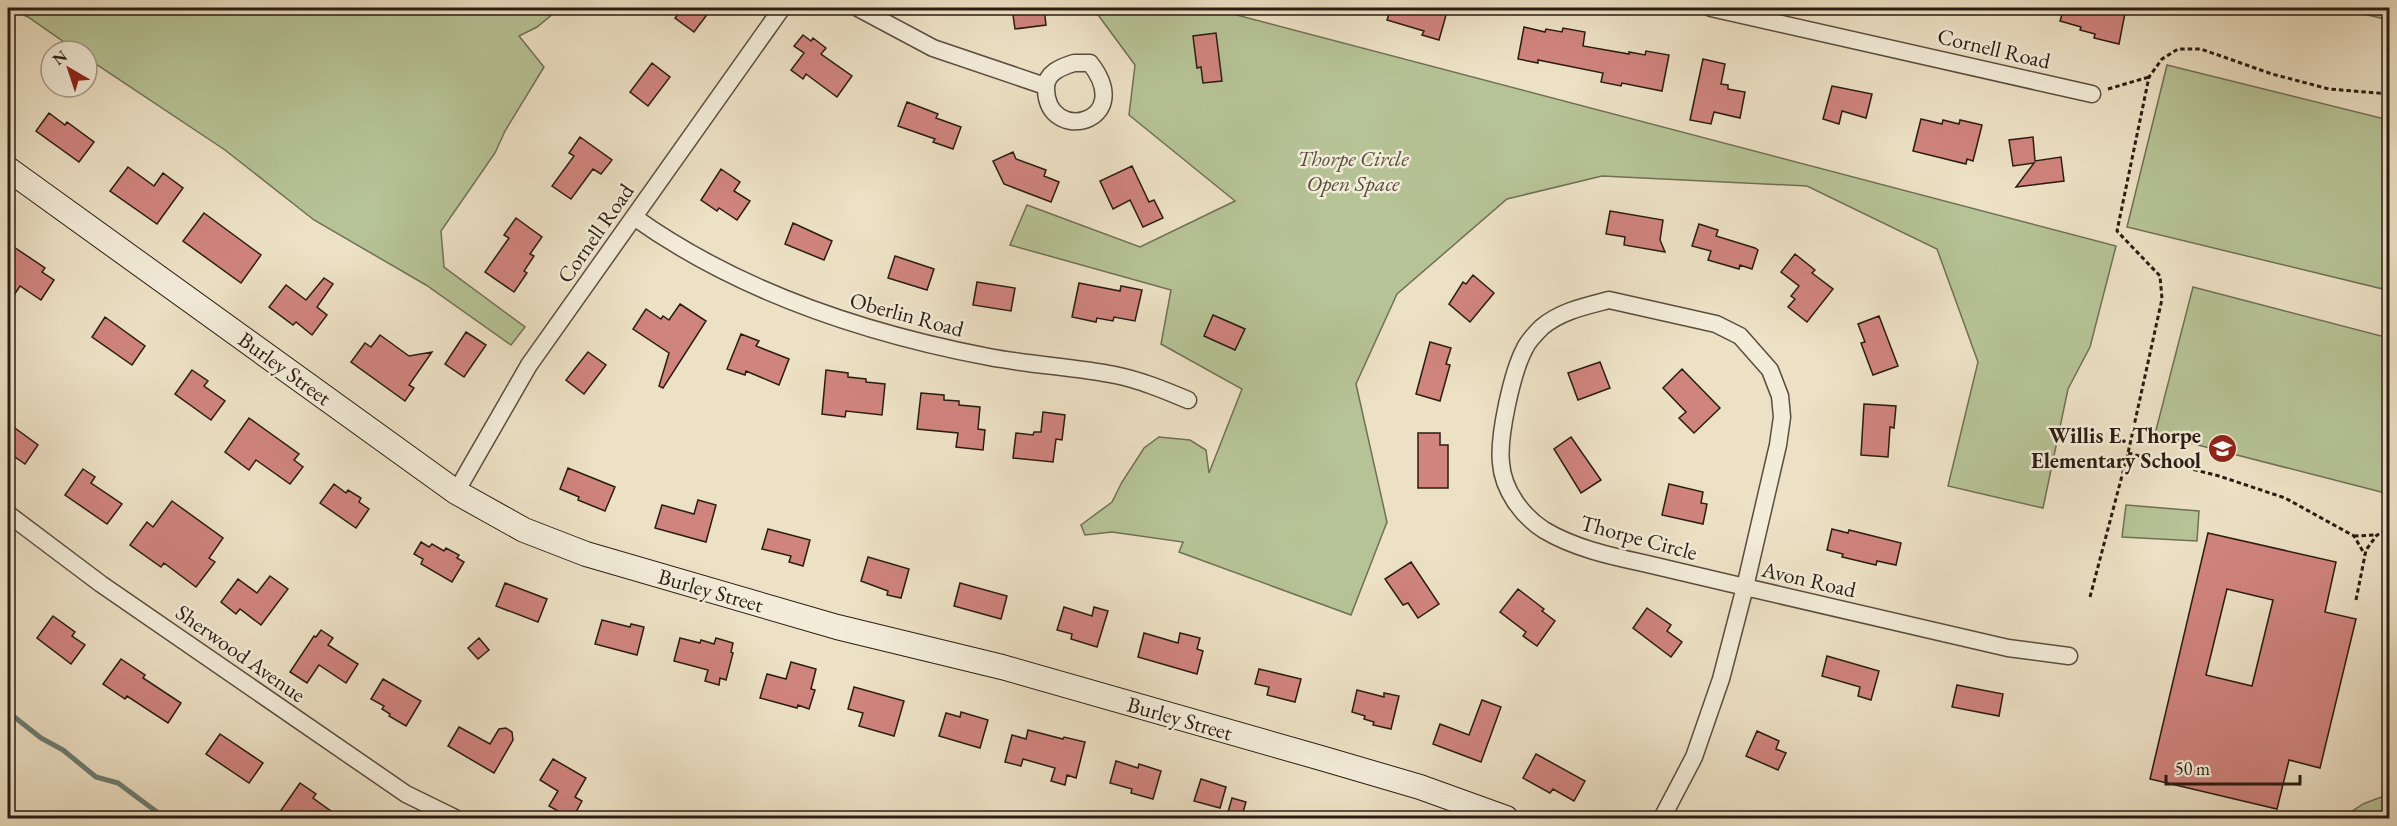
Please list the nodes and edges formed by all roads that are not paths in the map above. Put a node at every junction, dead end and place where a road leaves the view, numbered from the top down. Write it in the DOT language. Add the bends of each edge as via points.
graph roads {
  1 [pos="782,8"];
  2 [pos="858,8"];
  3 [pos="1711,8"];
  4 [pos="1045,86"];
  5 [pos="2092,94"];
  6 [pos="8,169"];
  7 [pos="634,217"];
  8 [pos="1188,400"];
  9 [pos="456,492"];
  10 [pos="8,514"];
  11 [pos="1745,587"];
  12 [pos="2069,656"];
  13 [pos="455,819"];
  14 [pos="1506,819"];
  15 [pos="1662,819"];
  1 -- 7 [label="street, Cornell Road"];
  2 -- 4 [label="street" via="933,48"];
  3 -- 5 [label="street, Cornell Road"];
  6 -- 9 [label="main road, Burley Street"];
  7 -- 8 [label="street, Oberlin Road" via="663,238 769,294 841,320 942,348 1113,374"];
  7 -- 9 [label="street, Cornell Road" via="529,365"];
  9 -- 14 [label="main road, Burley Street" via="524,530 586,554 837,627 1002,667 1310,754 1420,787"];
  10 -- 13 [label="street, Sherwood Avenue" via="101,584 406,794"];
  11 -- 11 [label="street, Thorpe Circle" via="1782,417 1780,396 1770,370 1740,336 1716,324 1609,300 1562,314 1543,327 1525,348 1501,435 1501,464 1508,488 1522,511 1543,529 1568,542"];
  11 -- 12 [label="street, Avon Road" via="2008,648"];
  11 -- 15 [label="street, Avon Road" via="1721,679 1694,757"];
}
